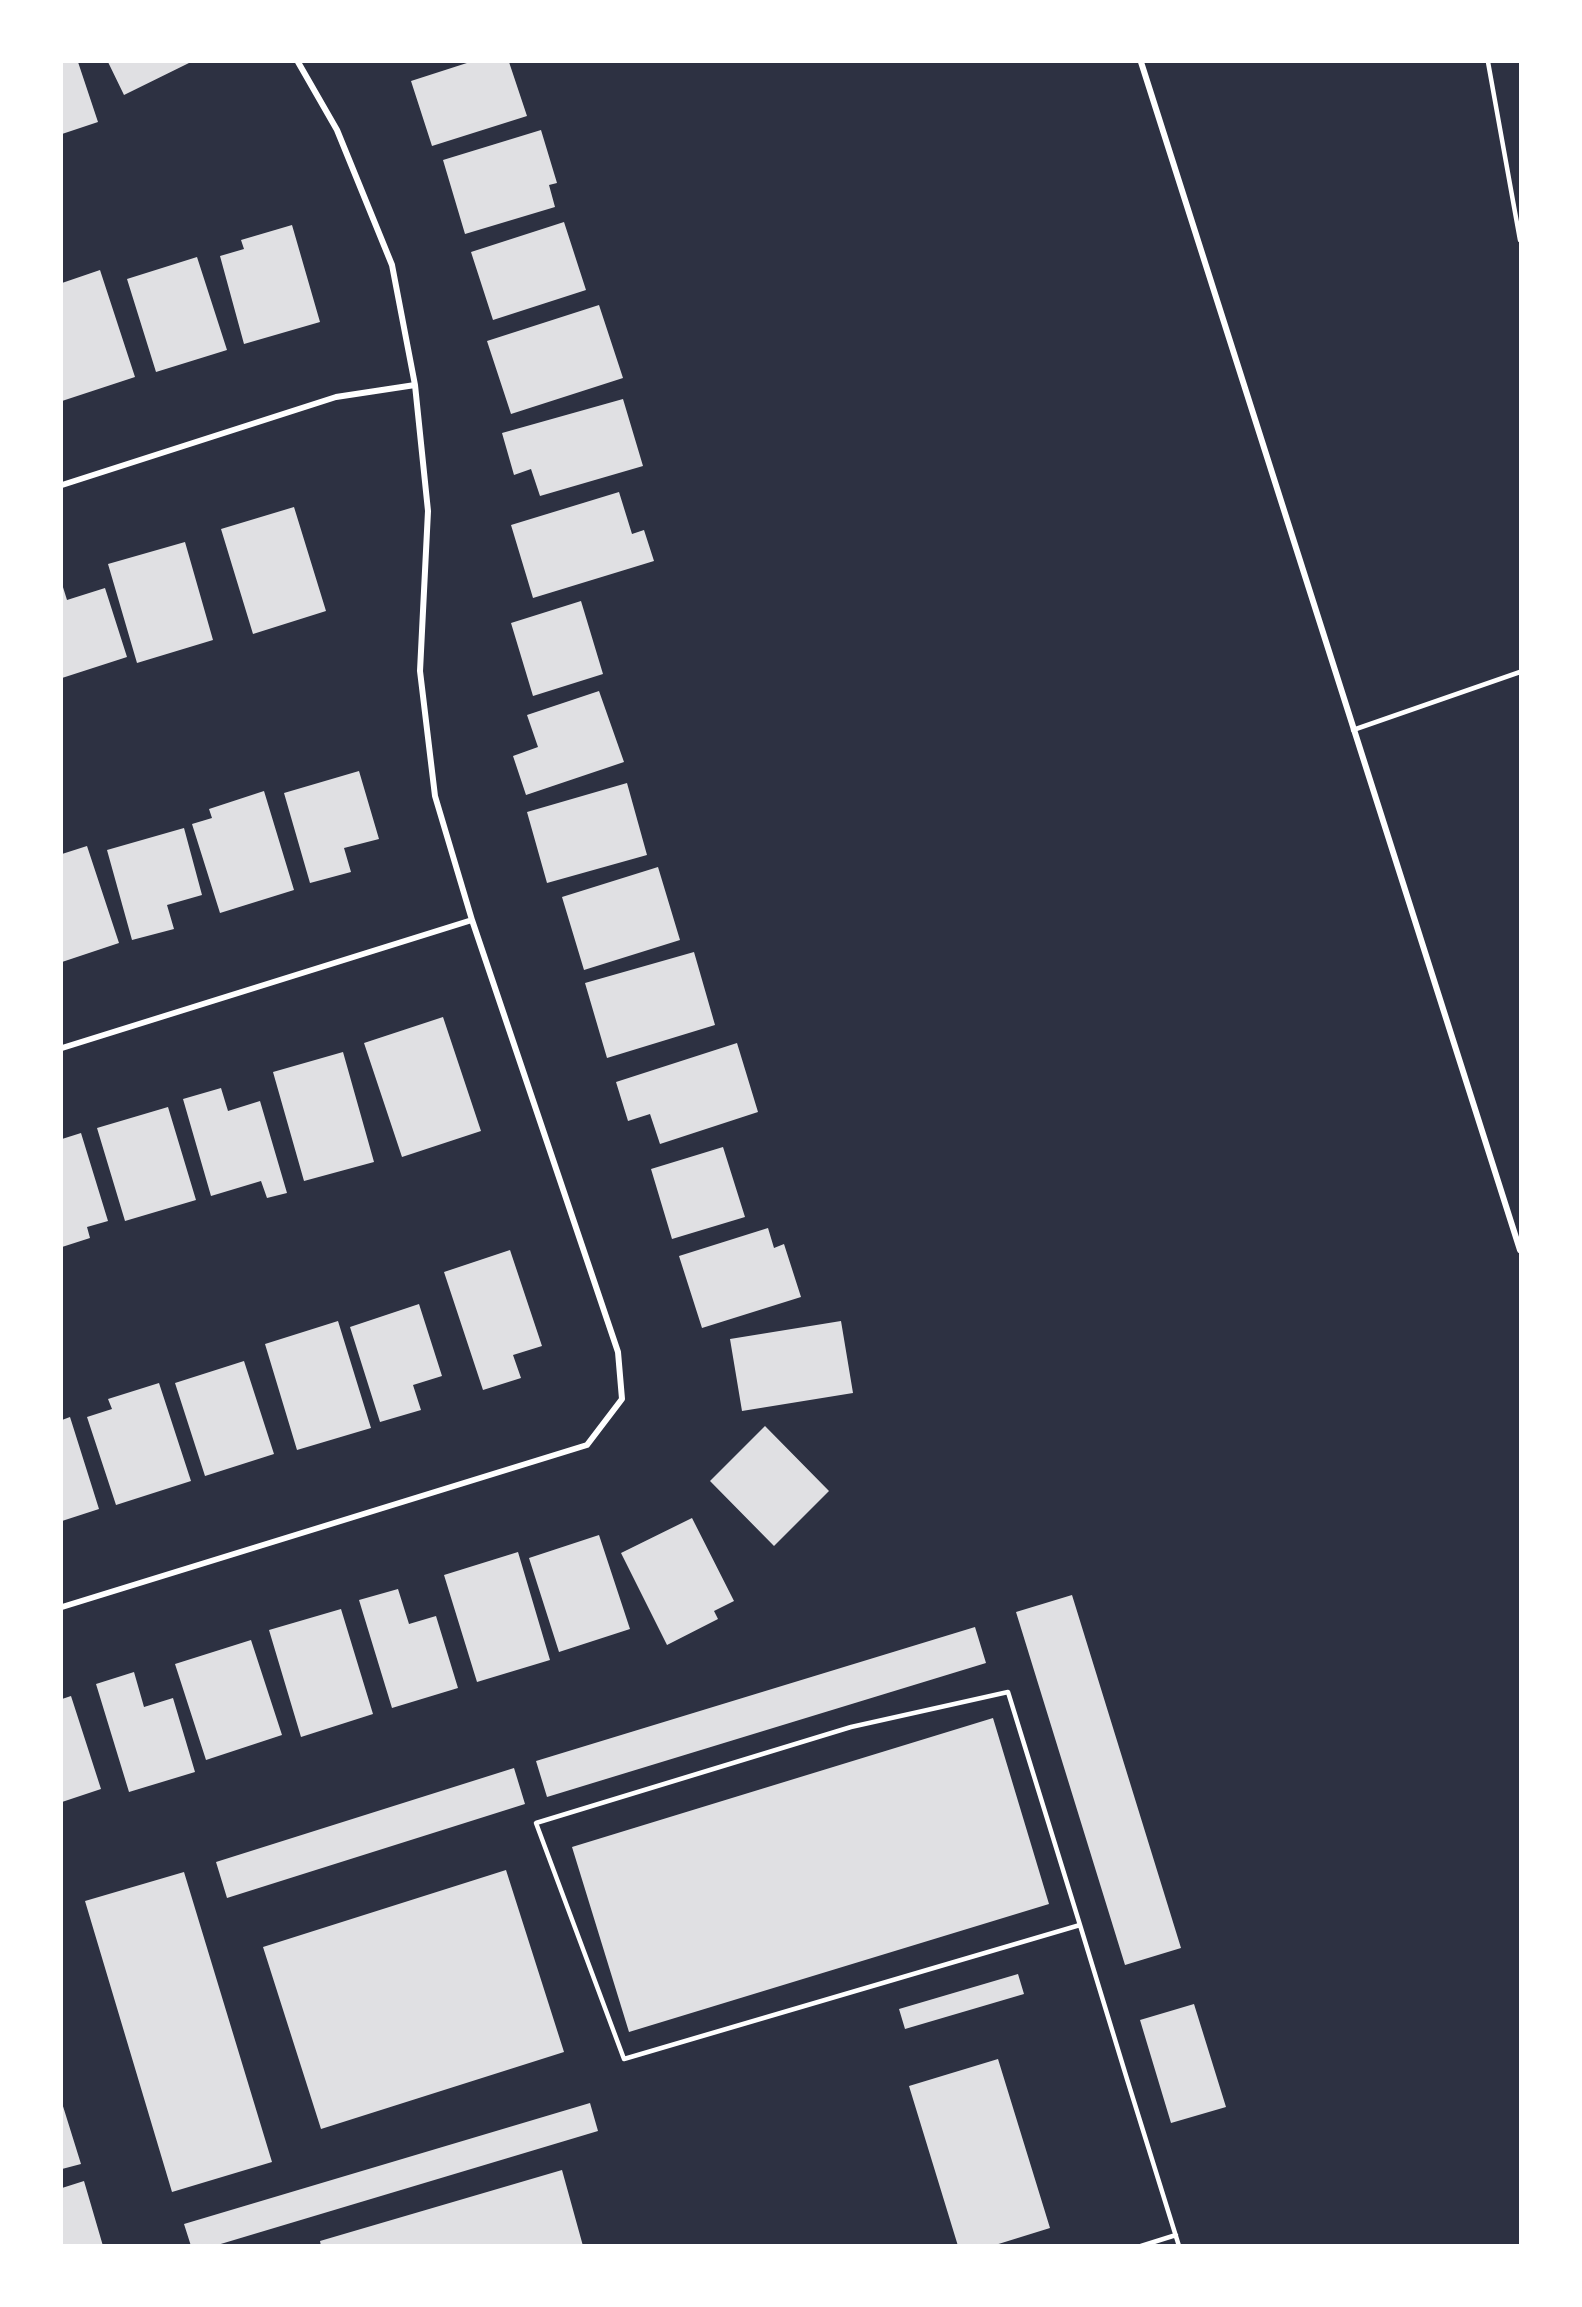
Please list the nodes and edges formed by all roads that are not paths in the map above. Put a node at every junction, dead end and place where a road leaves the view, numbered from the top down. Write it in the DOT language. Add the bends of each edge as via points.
graph roads {
  1 [pos="298,62"];
  2 [pos="1141,62"];
  3 [pos="1488,62"];
  4 [pos="1521,240"];
  5 [pos="415,385"];
  6 [pos="62,485"];
  7 [pos="1521,672"];
  8 [pos="1353,730"];
  9 [pos="472,920"];
  10 [pos="62,1048"];
  11 [pos="1521,1250"];
  12 [pos="62,1607"];
  13 [pos="1080,1925"];
  14 [pos="1176,2235"];
  15 [pos="1141,2246"];
  16 [pos="1179,2246"];
  1 -- 5 [label="street" via="337,130 392,265"];
  2 -- 8 [label="street"];
  3 -- 4 [label="lane"];
  5 -- 6 [label="street" via="336,397"];
  5 -- 9 [label="street" via="428,511 420,671 435,796"];
  7 -- 8 [label="lane"];
  8 -- 11 [label="street"];
  9 -- 10 [label="street"];
  9 -- 12 [label="street" via="618,1352 622,1399 587,1445"];
  13 -- 13 [label="lane" via="1008,1692 850,1727 536,1823 624,2059"];
  13 -- 14 [label="lane"];
  14 -- 15 [label="lane"];
  14 -- 16 [label="lane"];
}
